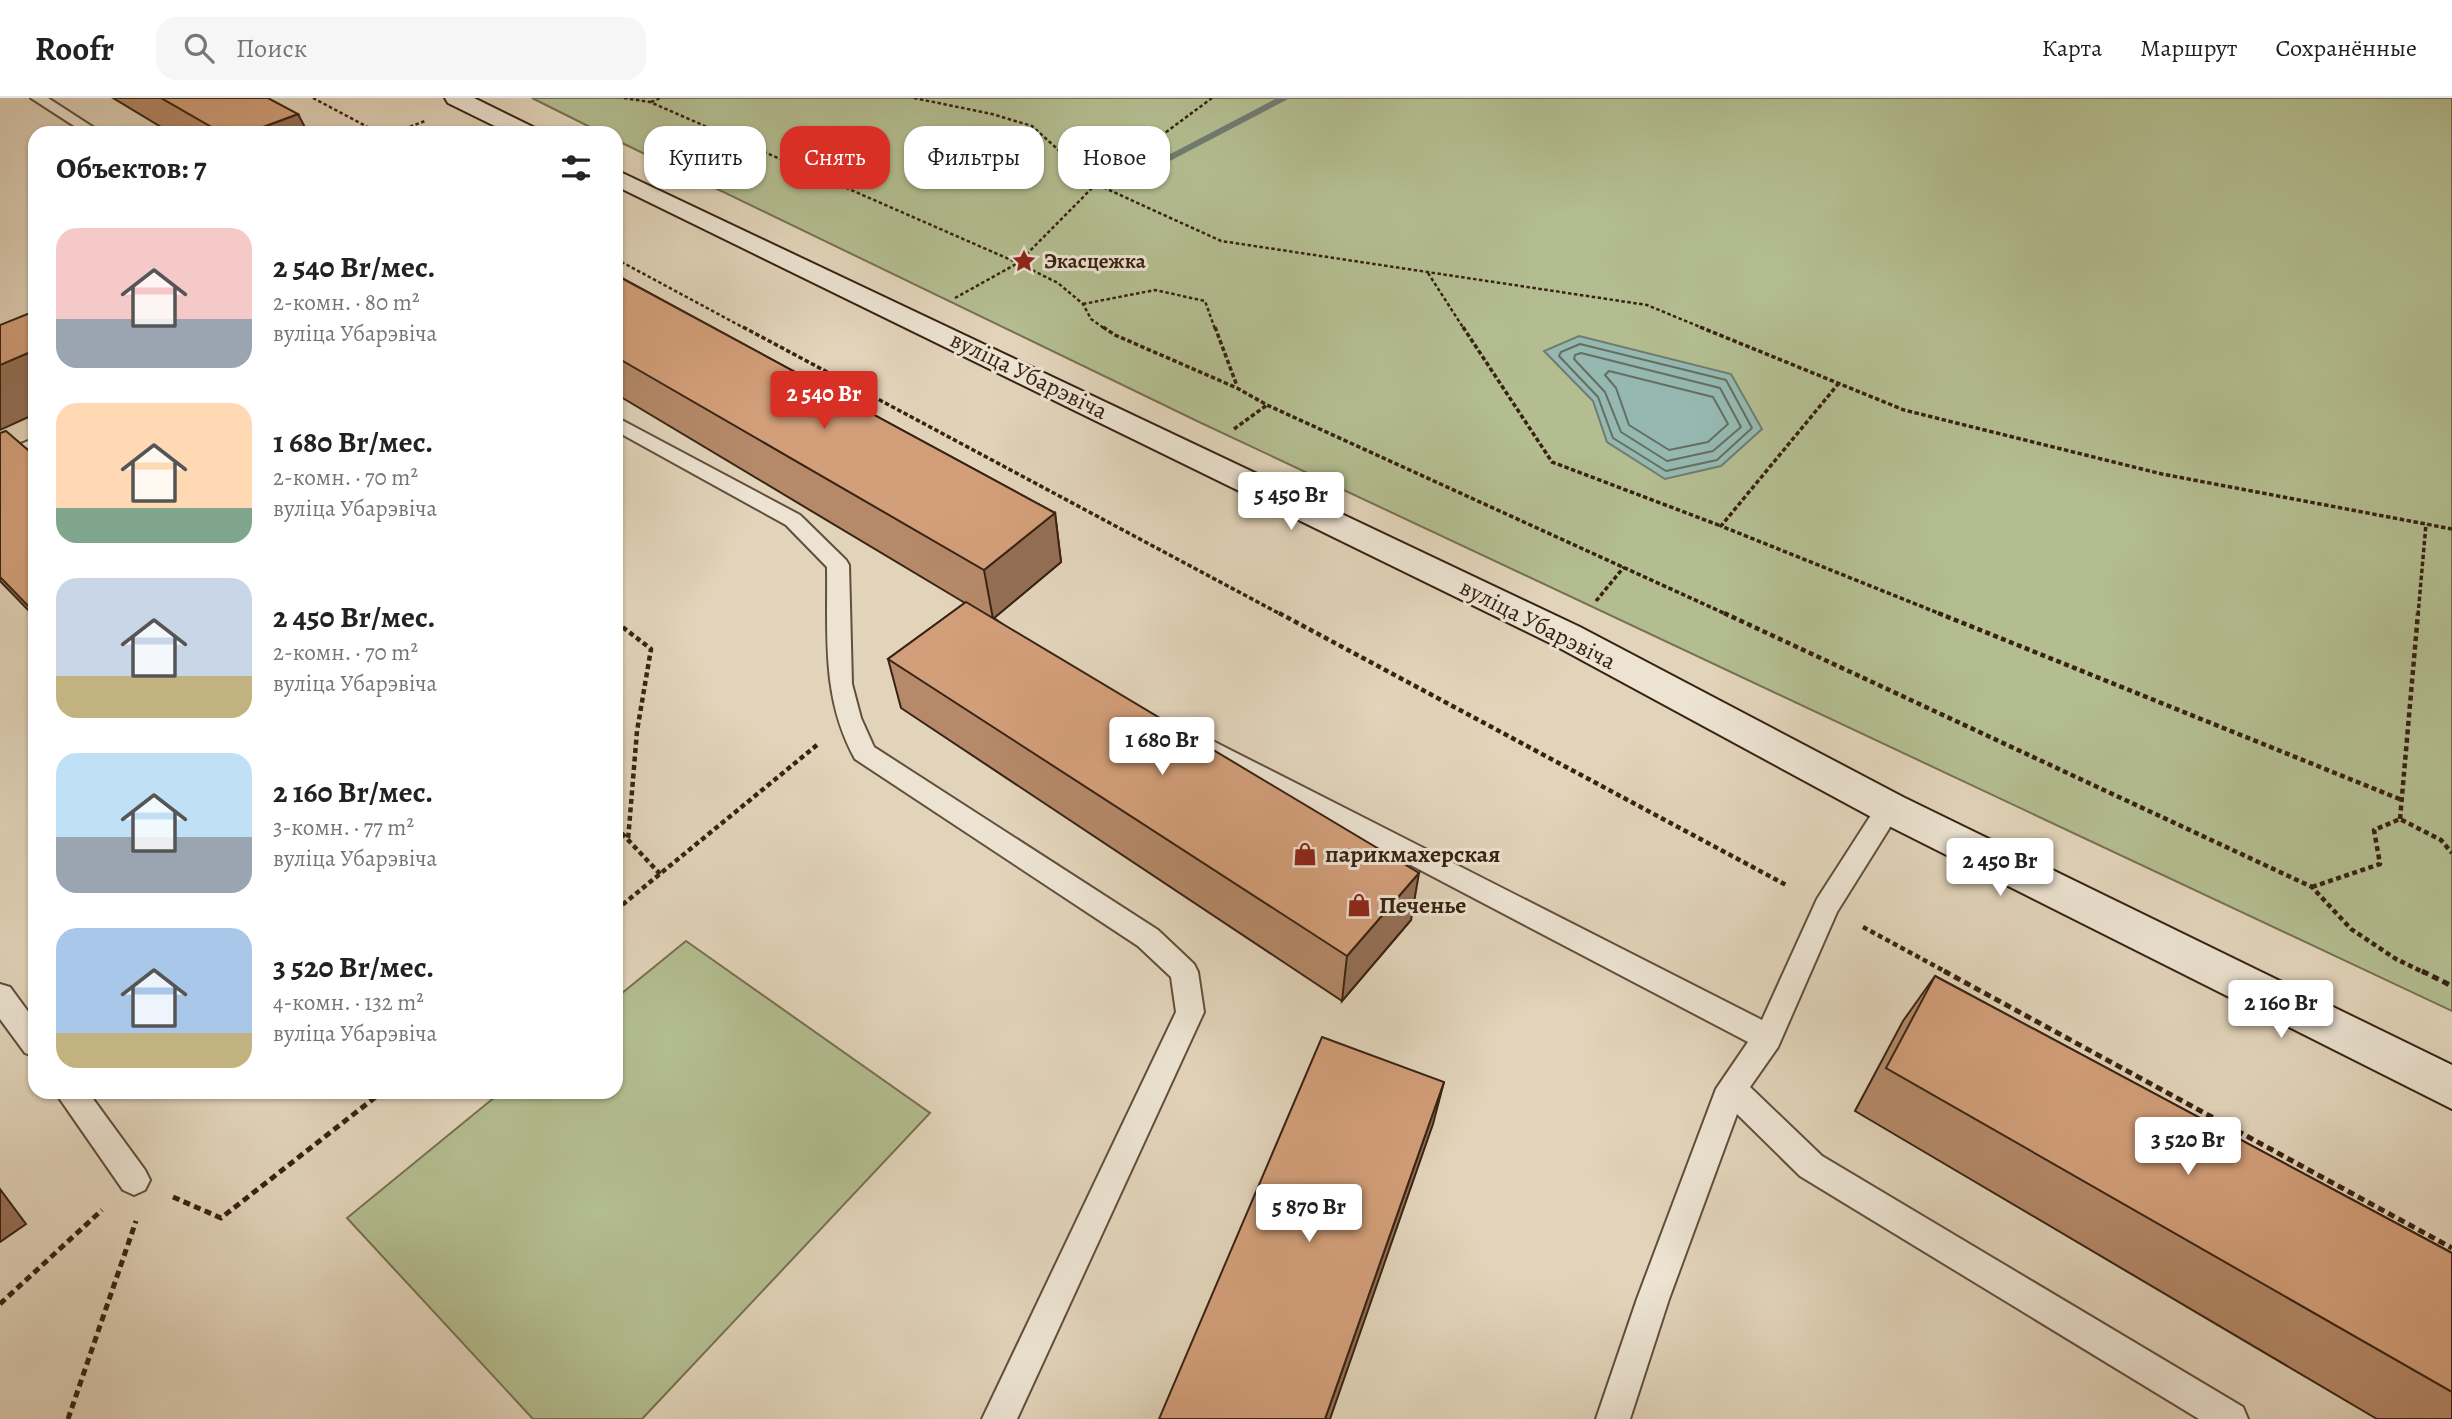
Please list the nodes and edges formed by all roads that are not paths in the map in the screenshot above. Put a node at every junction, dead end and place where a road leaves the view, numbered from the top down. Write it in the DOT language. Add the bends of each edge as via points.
graph roads {
  1 [pos="38,98"];
  2 [pos="456,98"];
  3 [pos="84,126"];
  4 [pos="513,126"];
  5 [pos="623,183"];
  6 [pos="623,427"];
  7 [pos="28,447"];
  8 [pos="0,461"];
  9 [pos="1174,730"];
  10 [pos="1889,808"];
  11 [pos="0,996"];
  12 [pos="28,1034"];
  13 [pos="1768,1038"];
  14 [pos="2452,1088"];
  15 [pos="1731,1089"];
  16 [pos="76,1099"];
  17 [pos="142,1183"];
  18 [pos="999,1419"];
  19 [pos="1613,1419"];
  20 [pos="2231,1419"];
  1 -- 3 [label="lane"];
  2 -- 4 [label="main road"];
  5 -- 10 [label="main road, вуліца Убарэвіча" via="1567,636"];
  6 -- 18 [label="lane" via="793,520 838,565 840,684 864,753 1148,938 1184,972 1190,1012"];
  7 -- 8 [label="lane"];
  9 -- 13 [label="lane"];
  10 -- 13 [label="lane" via="1826,907"];
  10 -- 14 [label="main road, вуліца Убарэвіча"];
  11 -- 12 [label="lane"];
  13 -- 15 [label="lane"];
  15 -- 19 [label="lane"];
  15 -- 20 [label="lane" via="1811,1166"];
  16 -- 17 [label="lane"];
}
